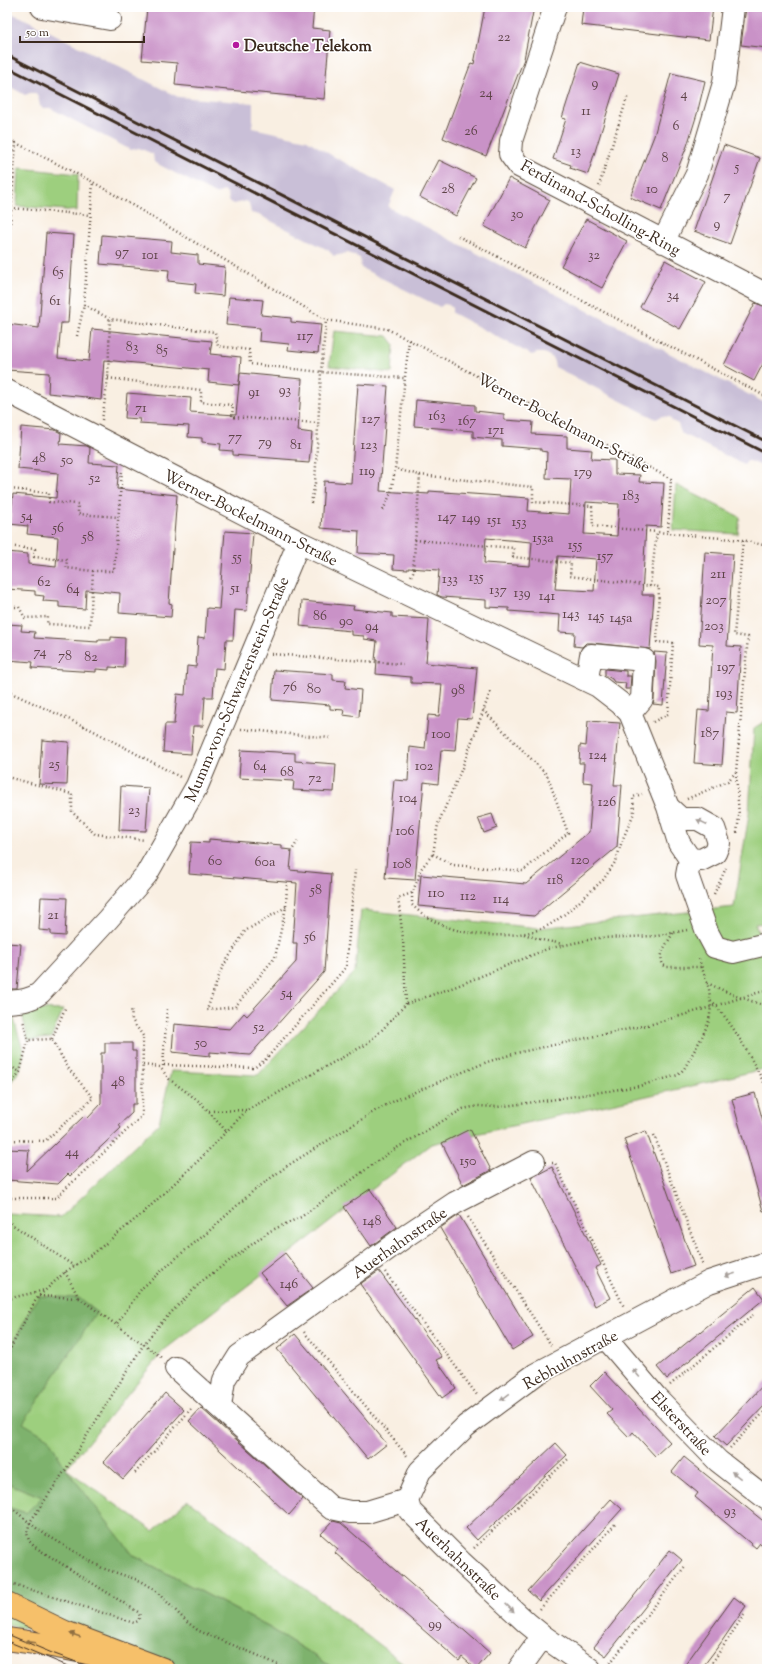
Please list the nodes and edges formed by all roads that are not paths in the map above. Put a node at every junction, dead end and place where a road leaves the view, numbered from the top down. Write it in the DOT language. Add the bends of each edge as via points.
graph roads {
  1 [pos="42,7"];
  2 [pos="555,7"];
  3 [pos="733,7"];
  4 [pos="110,19"];
  5 [pos="663,242"];
  6 [pos="767,296"];
  7 [pos="7,391"];
  8 [pos="299,542"];
  9 [pos="587,679"];
  10 [pos="634,722"];
  11 [pos="668,807"];
  12 [pos="690,859"];
  13 [pos="767,944"];
  14 [pos="13,1001"];
  15 [pos="534,1162"];
  16 [pos="767,1263"];
  17 [pos="606,1337"];
  18 [pos="176,1368"];
  19 [pos="212,1400"];
  20 [pos="767,1499"];
  21 [pos="407,1500"];
  22 [pos="7,1604"];
  23 [pos="535,1630"];
  24 [pos="7,1639"];
  25 [pos="149,1669"];
  26 [pos="163,1669"];
  27 [pos="519,1669"];
  28 [pos="590,1669"];
  1 -- 4 [label="street"];
  2 -- 5 [label="street, Ferdinand-Scholling-Ring" via="511,141 510,154 519,166"];
  3 -- 5 [label="street" via="724,82 696,174"];
  5 -- 6 [label="street, Ferdinand-Scholling-Ring"];
  7 -- 8 [label="street, Werner-Bockelmann-Straße"];
  8 -- 9 [label="street, Werner-Bockelmann-Straße"];
  8 -- 14 [label="street, Mumm-von-Schwarzenstein-Straße" via="197,786 146,875 35,997"];
  9 -- 10 [label="street, Werner-Bockelmann-Straße" via="609,693"];
  9 -- 10 [label="street" via="591,655 644,660 642,699"];
  10 -- 11 [label="street, Werner-Bockelmann-Straße"];
  11 -- 12 [label="street, Werner-Bockelmann-Straße" via="679,843"];
  12 -- 11 [label="street, one-way" via="701,860 715,853 719,843 714,828 698,819 681,819"];
  12 -- 13 [label="street" via="687,874 707,932 716,947 733,952"];
  15 -- 19 [label="street, Auerhahnstraße" via="455,1203 239,1356"];
  16 -- 17 [label="street, Rebhuhnstraße, one-way" via="709,1282"];
  20 -- 17 [label="street, Elsterstraße, one-way" via="718,1461 656,1397"];
  17 -- 21 [label="street, Rebhuhnstraße, one-way" via="536,1374 466,1426 420,1472"];
  18 -- 19 [label="street, Auerhahnstraße"];
  19 -- 21 [label="street, Auerhahnstraße" via="331,1508 367,1512"];
  21 -- 23 [label="street, Auerhahnstraße, one-way" via="410,1511"];
  26 -- 22 [label="main road, one-way" via="65,1632"];
  23 -- 27 [label="street"];
  23 -- 28 [label="street, Auerhahnstraße"];
  25 -- 24 [label="main road, one-way" via="99,1655 36,1642"];
}
